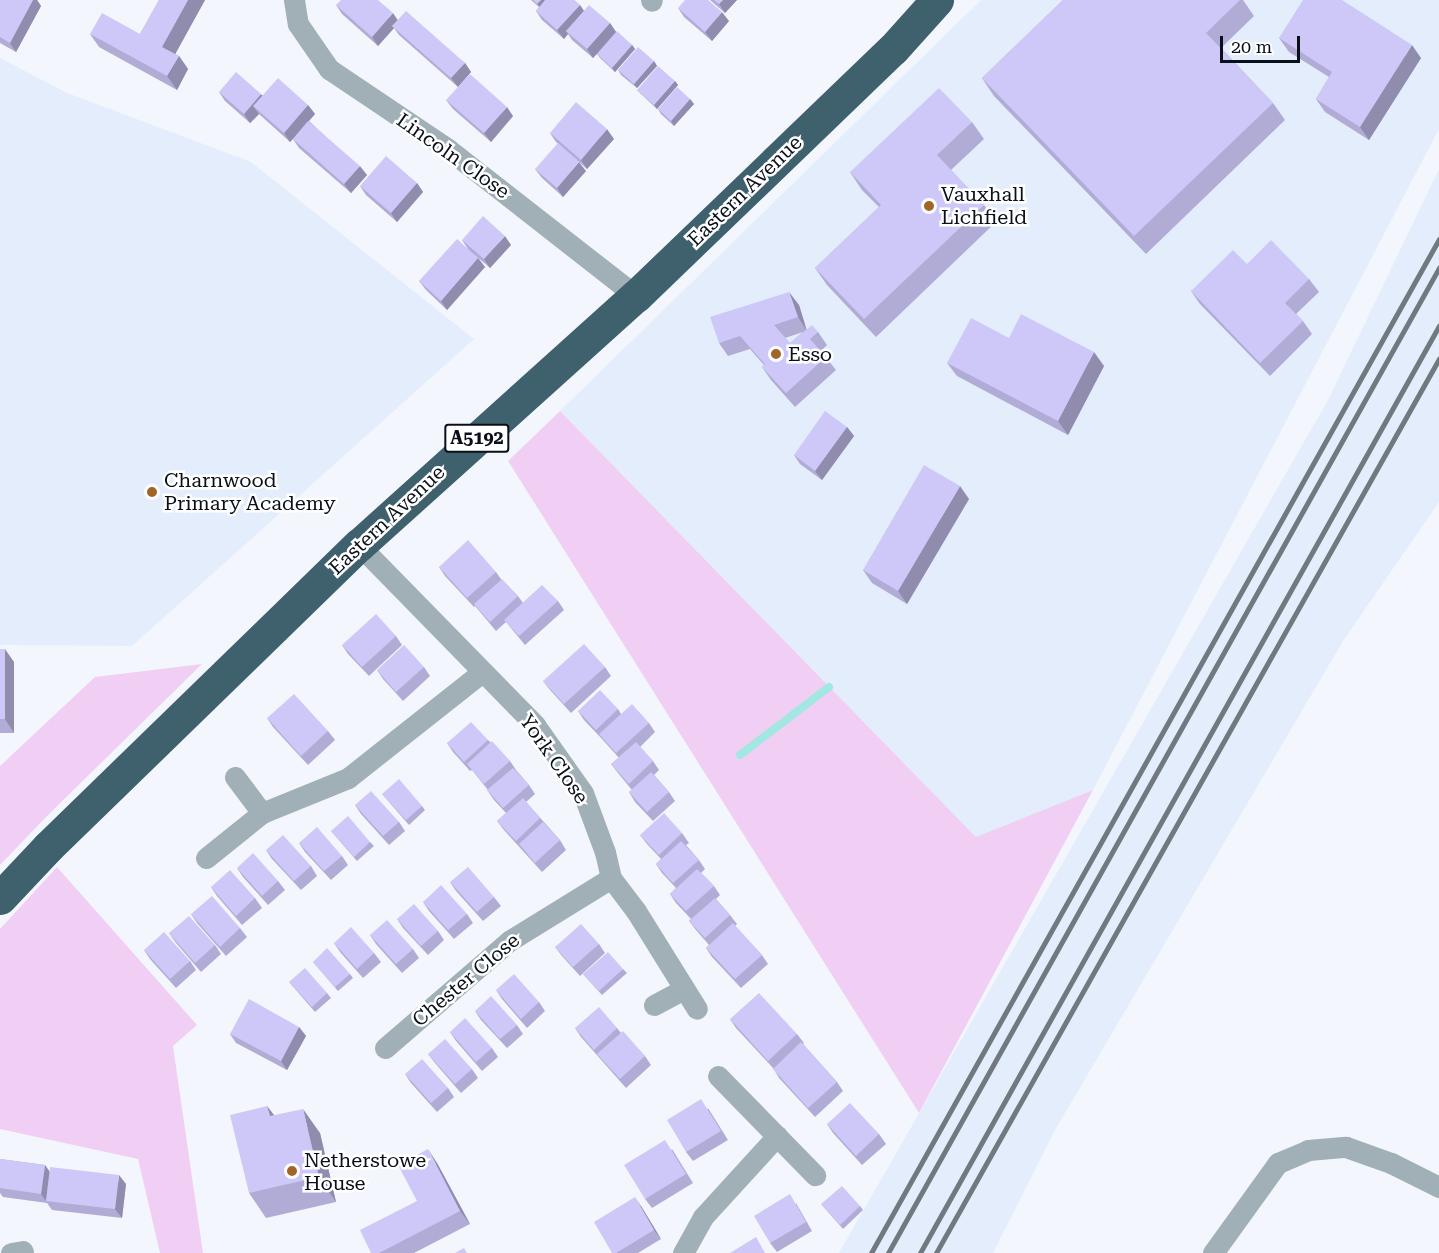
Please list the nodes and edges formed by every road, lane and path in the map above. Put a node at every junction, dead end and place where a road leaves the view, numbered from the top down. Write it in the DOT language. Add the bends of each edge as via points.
graph roads {
  1 [pos="294,0"];
  2 [pos="937,0"];
  3 [pos="636,296"];
  4 [pos="359,545"];
  5 [pos="482,672"];
  6 [pos="235,777"];
  7 [pos="262,813"];
  8 [pos="206,858"];
  9 [pos="611,878"];
  10 [pos="0,898"];
  11 [pos="684,989"];
  12 [pos="654,1005"];
  13 [pos="697,1009"];
  14 [pos="385,1048"];
  15 [pos="718,1076"];
  16 [pos="777,1136"];
  17 [pos="815,1175"];
  18 [pos="1439,1187"];
  19 [pos="683,1253"];
  20 [pos="1213,1253"];
  1 -- 3 [label="street, Lincoln Close" via="298,24 329,69 448,149"];
  2 -- 3 [label="highway, Eastern Avenue / A5192" via="893,49"];
  3 -- 4 [label="highway, Eastern Avenue / A5192"];
  4 -- 5 [label="street, York Close"];
  4 -- 10 [label="highway, Eastern Avenue / A5192"];
  5 -- 7 [label="street" via="348,778"];
  5 -- 9 [label="street, York Close" via="535,725 583,793"];
  6 -- 7 [label="street"];
  7 -- 8 [label="street"];
  9 -- 11 [label="street, York Close"];
  9 -- 14 [label="street, Chester Close" via="509,941"];
  11 -- 12 [label="street"];
  11 -- 13 [label="street, York Close"];
  15 -- 16 [label="street"];
  16 -- 17 [label="street"];
  16 -- 19 [label="street" via="703,1217"];
  18 -- 20 [label="street" via="1391,1163 1346,1148 1308,1150 1278,1163"];
}
